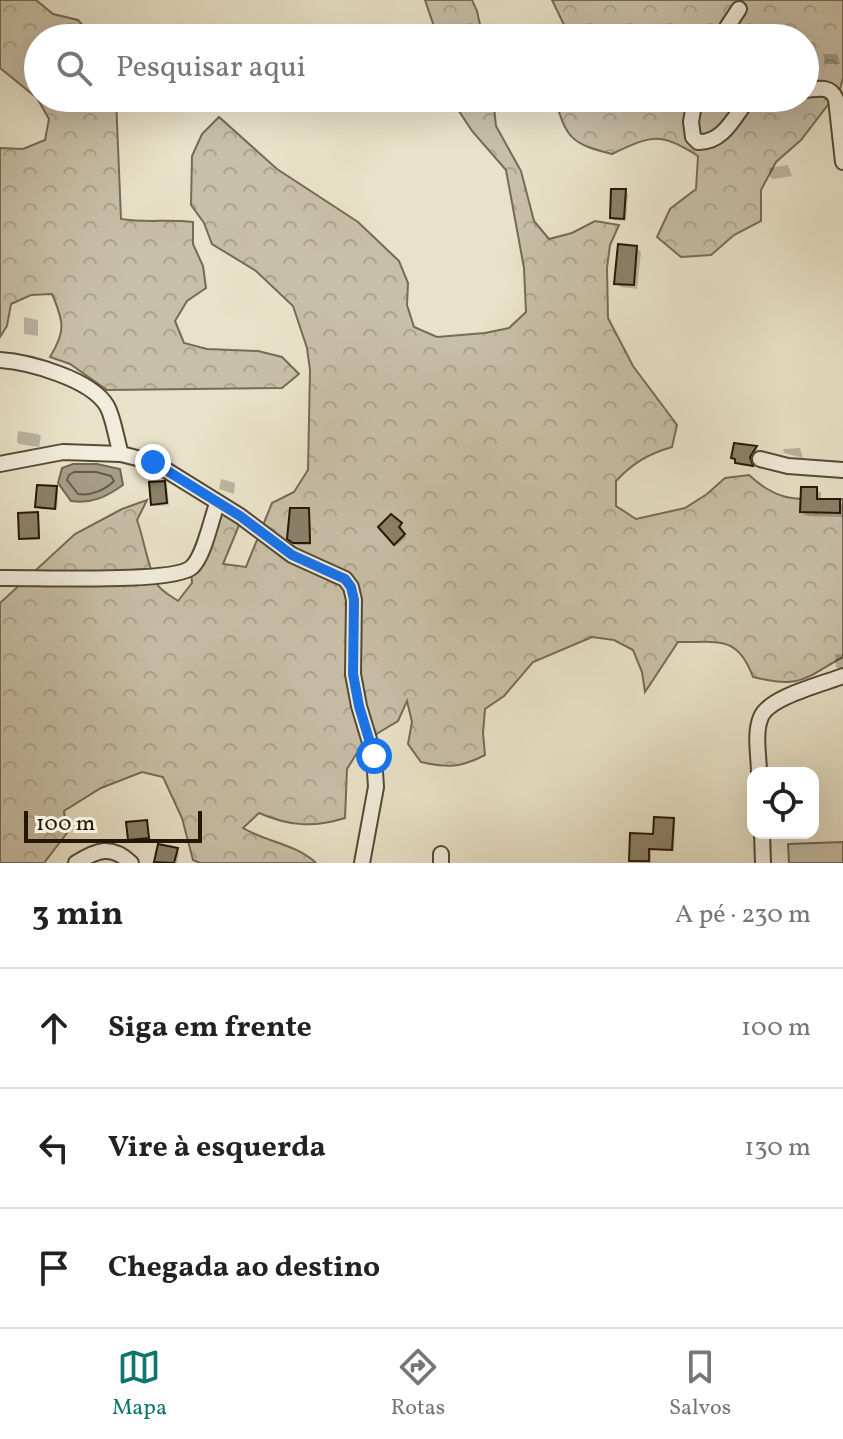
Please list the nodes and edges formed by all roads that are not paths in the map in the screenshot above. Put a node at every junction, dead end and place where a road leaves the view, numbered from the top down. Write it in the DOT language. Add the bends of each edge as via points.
graph roads {
  1 [pos="739,9"];
  2 [pos="729,24"];
  3 [pos="819,89"];
  4 [pos="693,112"];
  5 [pos="738,112"];
  6 [pos="843,162"];
  7 [pos="0,360"];
  8 [pos="121,454"];
  9 [pos="760,459"];
  10 [pos="0,464"];
  11 [pos="843,470"];
  12 [pos="217,504"];
  13 [pos="0,578"];
  14 [pos="843,676"];
  15 [pos="759,767"];
  16 [pos="762,839"];
  17 [pos="76,863"];
  18 [pos="131,863"];
  19 [pos="362,863"];
  20 [pos="763,863"];
  1 -- 2 [label="street"];
  3 -- 6 [label="street" via="833,92 836,99"];
  4 -- 5 [label="street" via="693,137 707,143"];
  7 -- 8 [label="street" via="91,388 107,406"];
  8 -- 10 [label="street" via="63,452"];
  8 -- 12 [label="street" via="153,462"];
  9 -- 11 [label="street"];
  12 -- 13 [label="street" via="195,565 186,572 132,578"];
  12 -- 19 [label="street" via="351,587 353,674 374,756 376,787"];
  14 -- 15 [label="street" via="766,708 758,728"];
  16 -- 20 [label="street"];
  17 -- 18 [label="street" via="108,849"];
}
